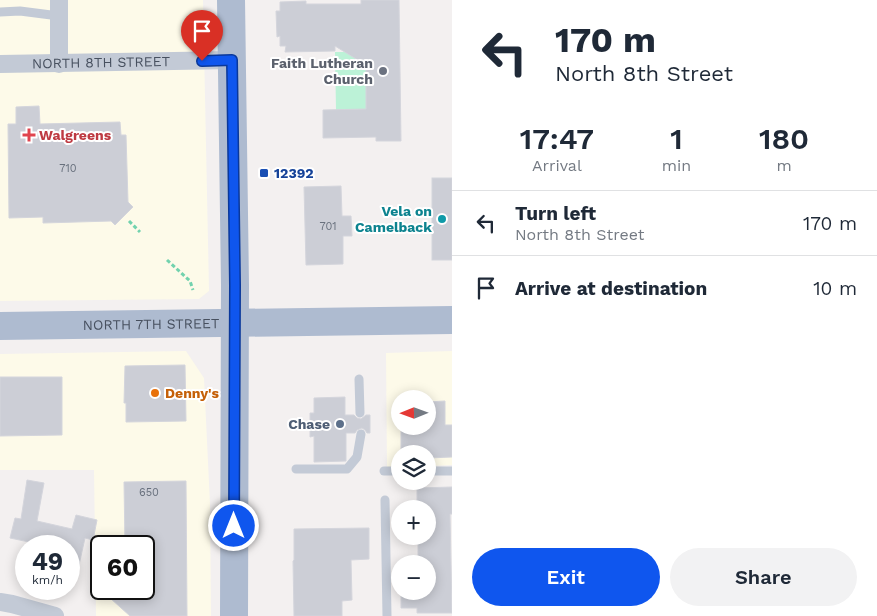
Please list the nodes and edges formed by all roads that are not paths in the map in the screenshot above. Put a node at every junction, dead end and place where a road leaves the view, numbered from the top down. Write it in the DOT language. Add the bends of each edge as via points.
graph roads {
  1 [pos="231,0"];
  2 [pos="59,8"];
  3 [pos="0,12"];
  4 [pos="232,60"];
  5 [pos="0,64"];
  6 [pos="59,64"];
  7 [pos="452,320"];
  8 [pos="235,322"];
  9 [pos="0,326"];
  10 [pos="359,379"];
  11 [pos="360,413"];
  12 [pos="361,434"];
  13 [pos="296,469"];
  14 [pos="384,471"];
  15 [pos="391,471"];
  16 [pos="436,471"];
  17 [pos="452,471"];
  18 [pos="385,500"];
  19 [pos="0,602"];
  20 [pos="55,616"];
  21 [pos="234,616"];
  22 [pos="387,616"];
  1 -- 4 [label="main road"];
  2 -- 3 [label="lane"];
  2 -- 6 [label="street"];
  4 -- 6 [label="street, NORTH 8TH STREET"];
  4 -- 8 [label="main road"];
  5 -- 6 [label="street, NORTH 8TH STREET"];
  7 -- 8 [label="main road, NORTH 7TH STREET"];
  8 -- 9 [label="main road, NORTH 7TH STREET"];
  8 -- 21 [label="main road"];
  10 -- 11 [label="lane"];
  12 -- 13 [label="lane" via="358,457 347,468"];
  14 -- 15 [label="lane"];
  16 -- 17 [label="lane"];
  18 -- 22 [label="lane"];
  19 -- 20 [label="street"];
}
